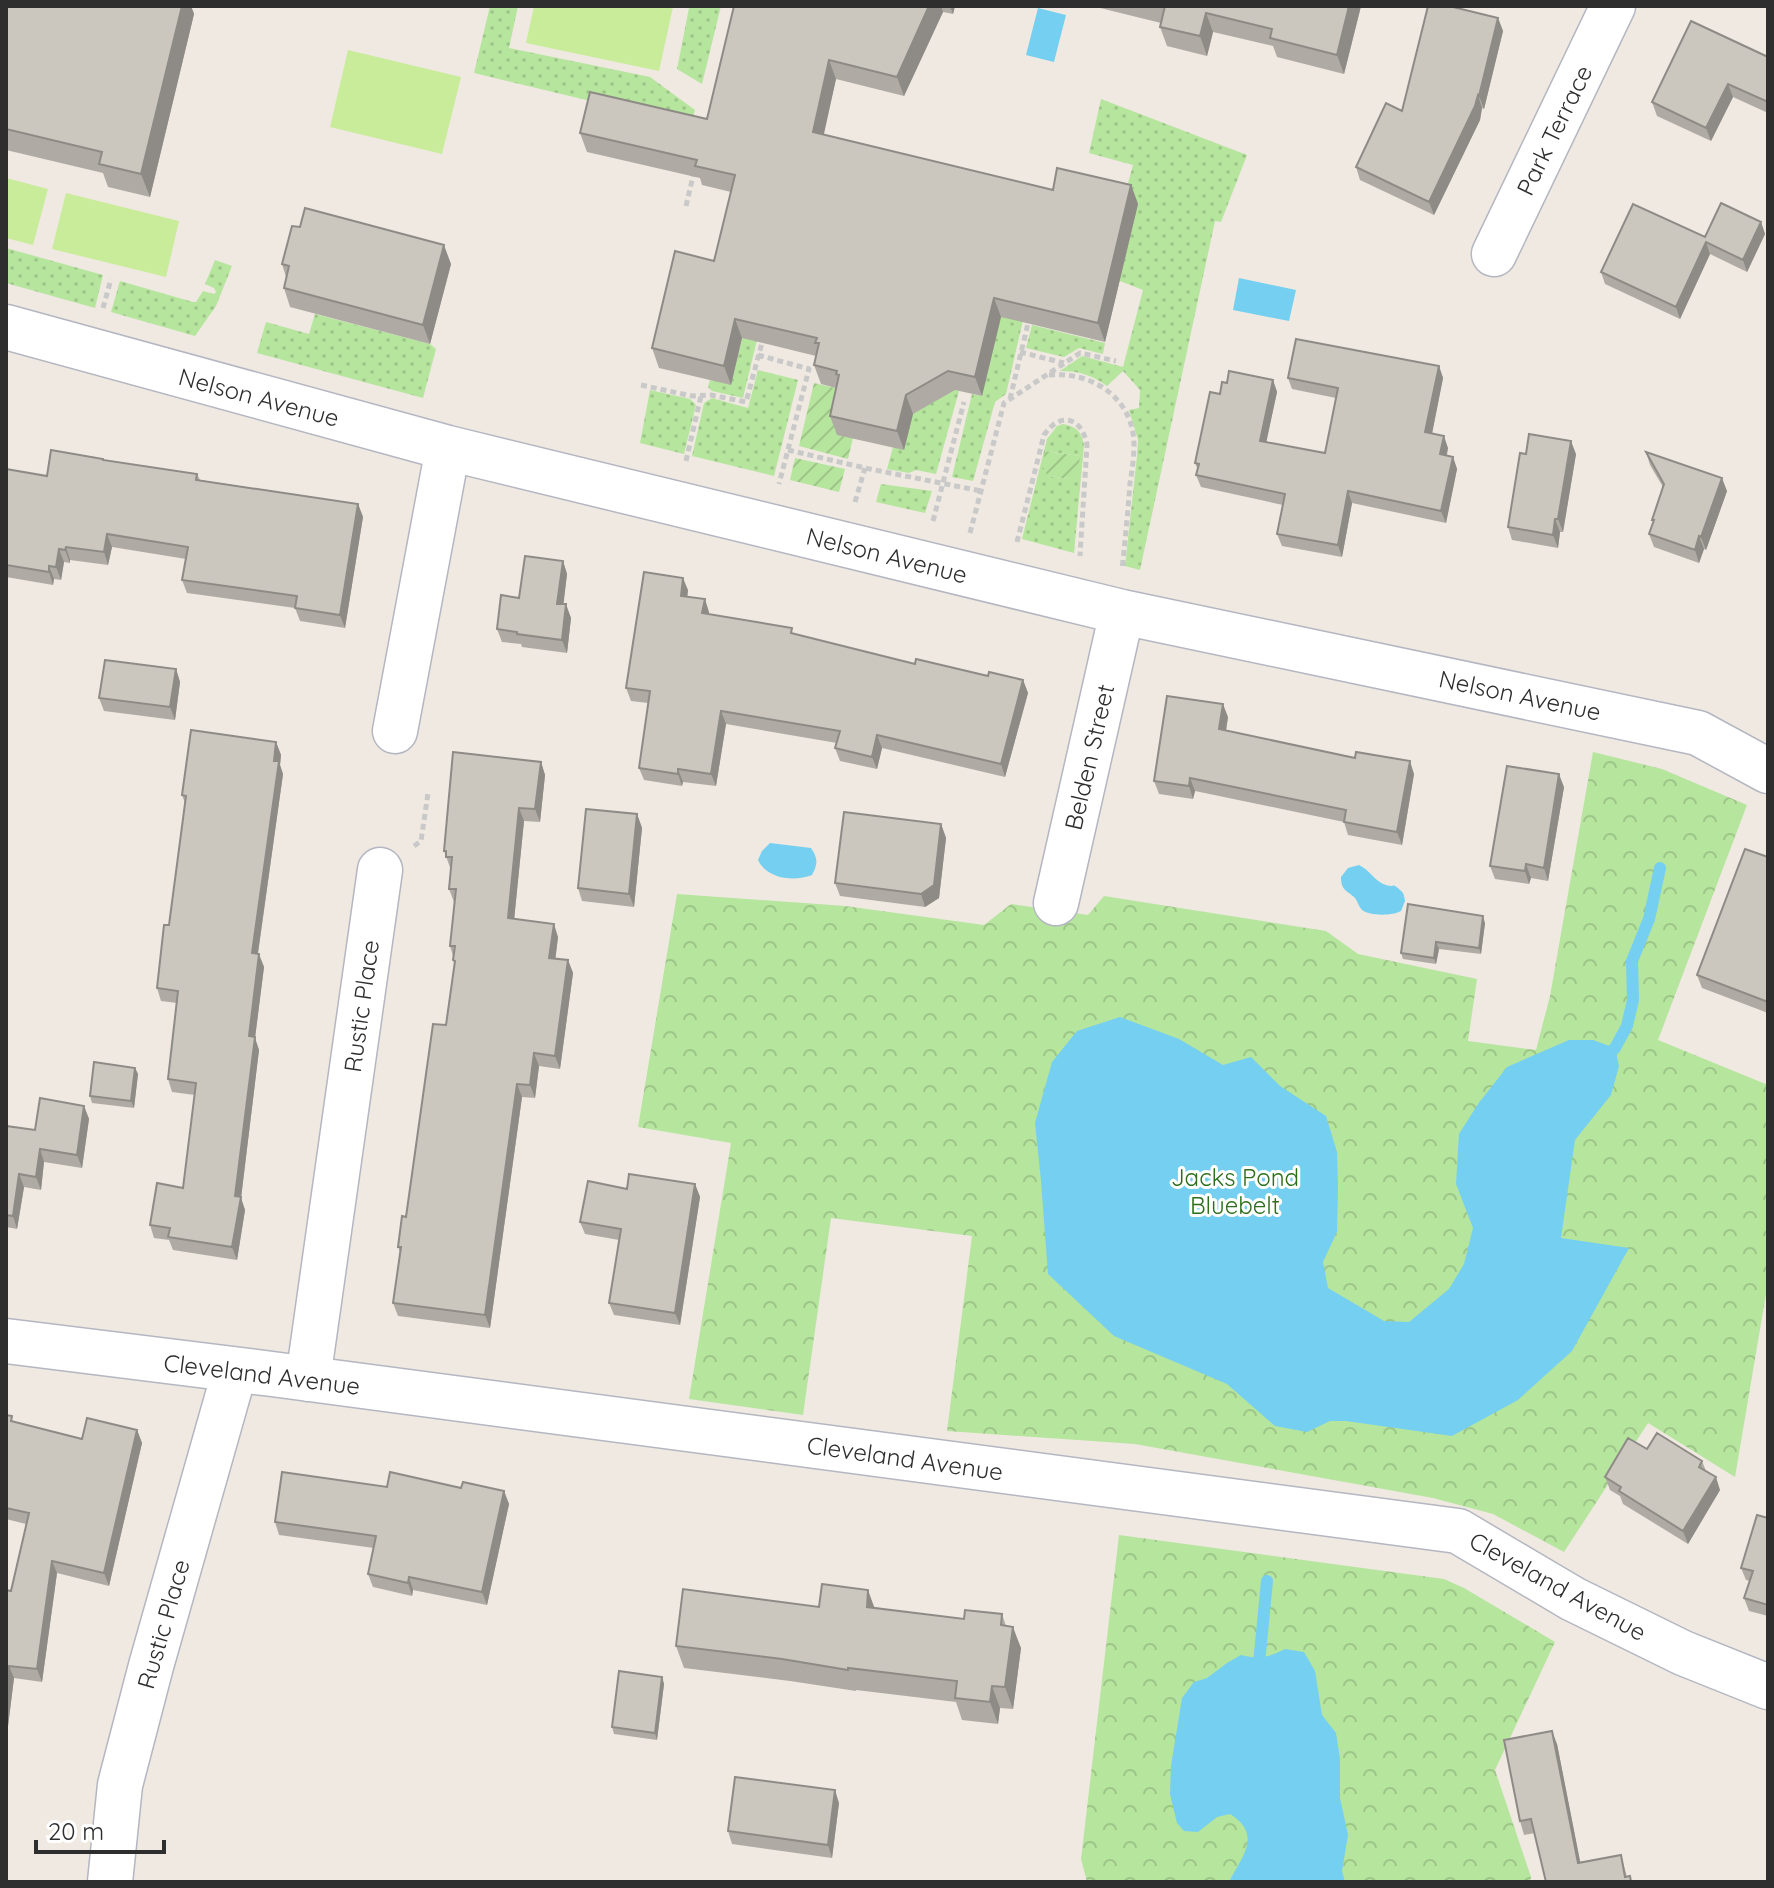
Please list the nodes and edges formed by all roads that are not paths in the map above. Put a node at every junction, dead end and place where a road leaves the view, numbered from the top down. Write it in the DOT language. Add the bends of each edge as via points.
graph roads {
  1 [pos="1613,6"];
  2 [pos="1494,254"];
  3 [pos="6,327"];
  4 [pos="448,448"];
  5 [pos="1122,591"];
  6 [pos="395,731"];
  7 [pos="1768,771"];
  8 [pos="380,870"];
  9 [pos="1056,903"];
  10 [pos="6,1341"];
  11 [pos="235,1370"];
  12 [pos="308,1379"];
  13 [pos="1768,1687"];
  14 [pos="110,1882"];
  1 -- 2 [label="street, Park Terrace"];
  3 -- 4 [label="street, Nelson Avenue"];
  4 -- 5 [label="street, Nelson Avenue"];
  4 -- 6 [label="street"];
  5 -- 7 [label="street, Nelson Avenue" via="1698,733"];
  5 -- 9 [label="street, Belden Street"];
  8 -- 12 [label="street, Rustic Place"];
  10 -- 11 [label="street, Cleveland Avenue"];
  11 -- 12 [label="street, Cleveland Avenue"];
  11 -- 14 [label="street, Rustic Place" via="120,1785"];
  12 -- 13 [label="street, Cleveland Avenue" via="1458,1531 1573,1599"];
}
